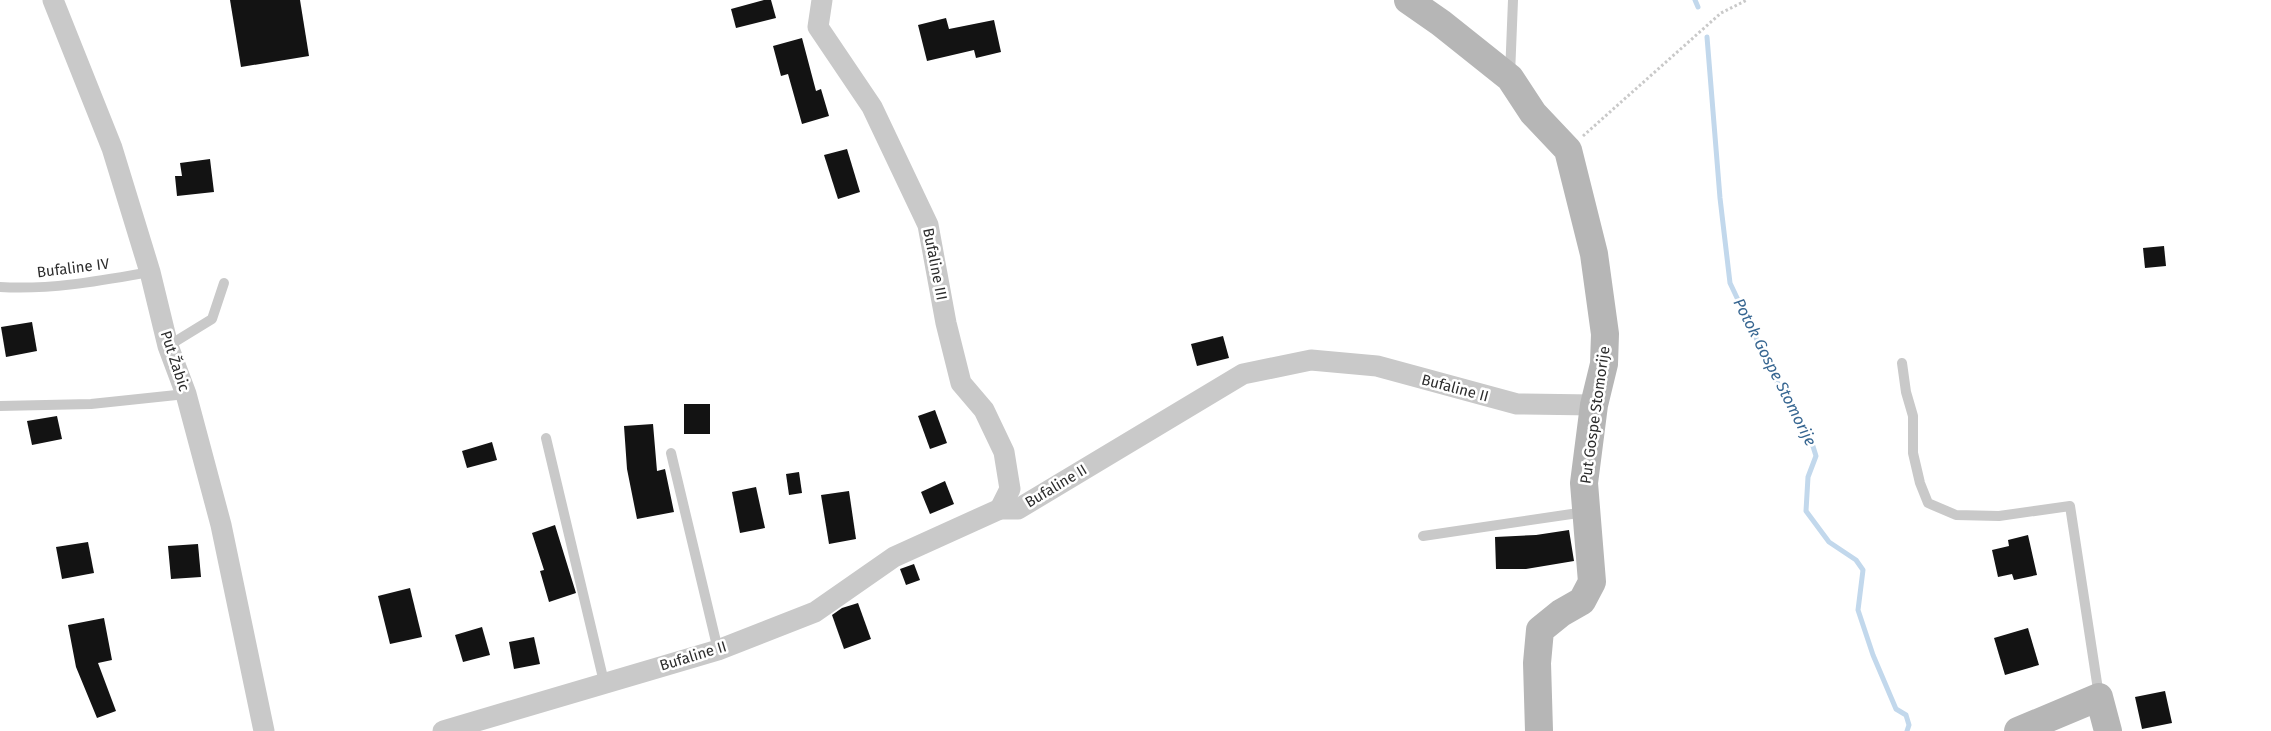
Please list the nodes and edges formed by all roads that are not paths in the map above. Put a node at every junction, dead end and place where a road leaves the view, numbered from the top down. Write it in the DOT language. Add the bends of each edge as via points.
graph roads {
  1 [pos="53,0"];
  2 [pos="822,0"];
  3 [pos="1408,0"];
  4 [pos="1513,0"];
  5 [pos="1510,78"];
  6 [pos="150,272"];
  7 [pos="224,283"];
  8 [pos="0,287"];
  9 [pos="168,346"];
  10 [pos="1902,364"];
  11 [pos="186,394"];
  12 [pos="1594,405"];
  13 [pos="0,406"];
  14 [pos="546,438"];
  15 [pos="671,453"];
  16 [pos="1000,509"];
  17 [pos="1586,512"];
  18 [pos="1423,536"];
  19 [pos="718,650"];
  20 [pos="604,682"];
  21 [pos="2099,697"];
  22 [pos="264,731"];
  23 [pos="443,731"];
  24 [pos="1539,731"];
  25 [pos="2018,731"];
  26 [pos="2108,731"];
  1 -- 6 [label="street, Put Žabic" via="112,148"];
  2 -- 16 [label="street, Bufaline III" via="818,27 872,107 928,226 946,324 961,383 984,410 1004,452 1010,488"];
  3 -- 5 [label="street, Put Gospe Stomorije"];
  4 -- 5 [label="lane"];
  5 -- 12 [label="street, Put Gospe Stomorije" via="1533,113 1568,150 1594,254 1605,334 1604,364"];
  6 -- 8 [label="lane, Bufaline IV" via="65,287"];
  6 -- 9 [label="street, Put Žabic"];
  7 -- 9 [label="lane" via="212,319"];
  9 -- 11 [label="street, Put Žabic"];
  10 -- 21 [label="lane" via="1913,416 1913,453 1928,503 1956,515 1991,516 2070,506"];
  11 -- 13 [label="lane" via="91,404"];
  11 -- 22 [label="street, Put Žabic" via="221,525"];
  12 -- 16 [label="street, Bufaline II" via="1517,404 1377,366 1311,360 1243,374 1018,509"];
  12 -- 17 [label="street, Put Gospe Stomorije" via="1584,483"];
  14 -- 20 [label="lane"];
  15 -- 19 [label="lane"];
  16 -- 19 [label="street, Bufaline II" via="894,557 815,612"];
  17 -- 18 [label="lane"];
  17 -- 24 [label="street, Put Gospe Stomorije" via="1592,582 1582,601 1540,630 1537,663"];
  19 -- 20 [label="street, Bufaline II"];
  20 -- 23 [label="street, Bufaline II"];
  21 -- 25 [label="street"];
  21 -- 26 [label="street"];
}
